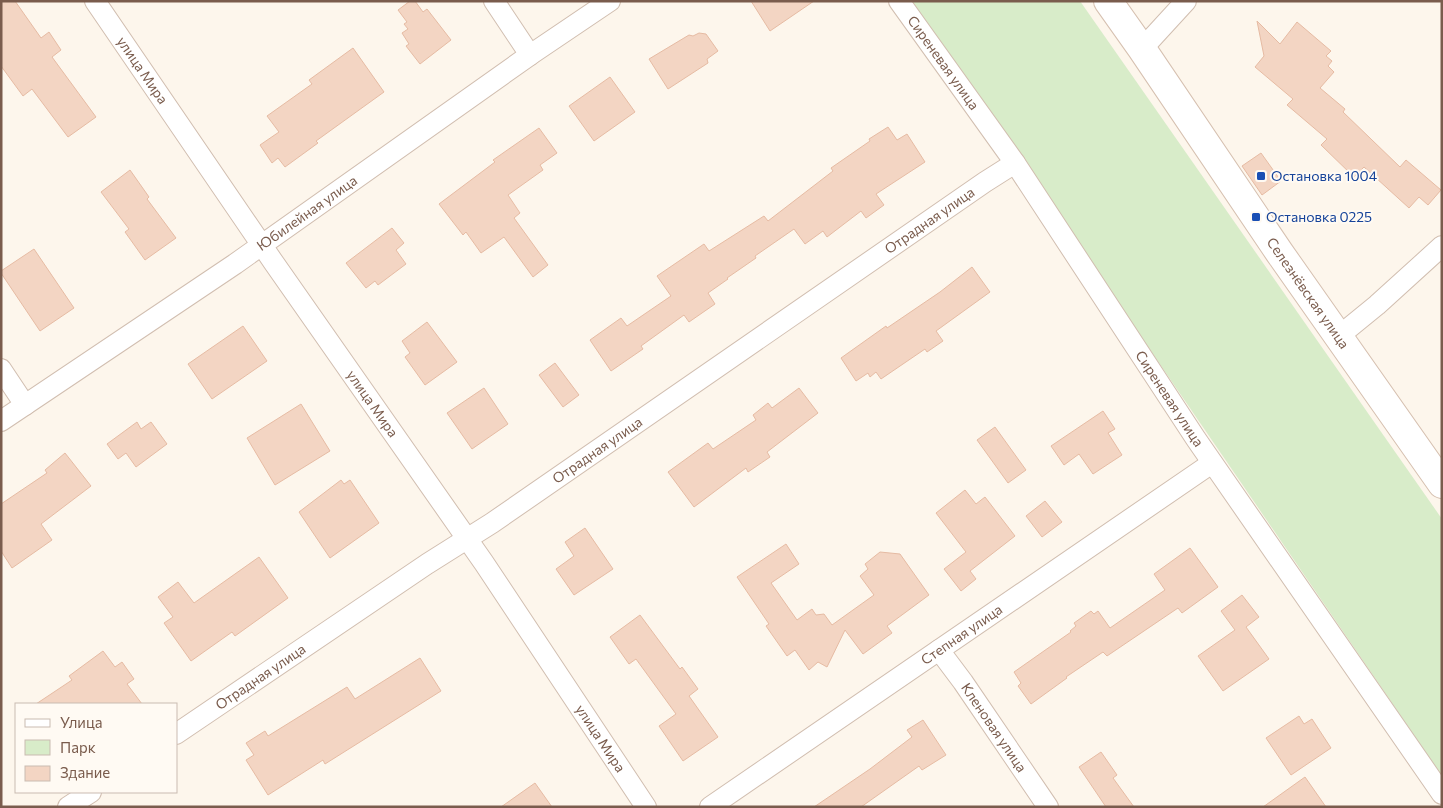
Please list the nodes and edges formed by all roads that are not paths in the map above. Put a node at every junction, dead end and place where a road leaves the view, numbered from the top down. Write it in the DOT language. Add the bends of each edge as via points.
graph roads {
  1 [pos="94,1"];
  2 [pos="494,1"];
  3 [pos="610,1"];
  4 [pos="899,1"];
  5 [pos="1108,1"];
  6 [pos="1186,1"];
  7 [pos="1142,48"];
  8 [pos="530,55"];
  9 [pos="1015,163"];
  10 [pos="262,245"];
  11 [pos="1442,246"];
  12 [pos="1339,336"];
  13 [pos="1,369"];
  14 [pos="25,405"];
  15 [pos="1,421"];
  16 [pos="1212,463"];
  17 [pos="1442,484"];
  18 [pos="467,539"];
  19 [pos="939,650"];
  20 [pos="178,733"];
  21 [pos="89,793"];
  22 [pos="1442,794"];
  23 [pos="68,807"];
  24 [pos="646,807"];
  25 [pos="710,807"];
  26 [pos="1048,807"];
  1 -- 10 [label="street, улица Мира"];
  2 -- 8 [label="street"];
  3 -- 8 [label="street, Юбилейная улица"];
  4 -- 9 [label="street, Сиреневая улица"];
  5 -- 7 [label="street, Селезнёвская улица"];
  6 -- 7 [label="street"];
  7 -- 12 [label="street, Селезнёвская улица"];
  8 -- 10 [label="street, Юбилейная улица"];
  9 -- 16 [label="street, Сиреневая улица"];
  9 -- 18 [label="street, Отрадная улица"];
  10 -- 14 [label="street, Юбилейная улица"];
  10 -- 18 [label="street, улица Мира"];
  11 -- 12 [label="street"];
  12 -- 17 [label="street, Селезнёвская улица"];
  13 -- 14 [label="street"];
  14 -- 15 [label="street, Юбилейная улица"];
  16 -- 19 [label="street, Степная улица"];
  16 -- 22 [label="street, Сиреневая улица"];
  18 -- 20 [label="street, Отрадная улица"];
  18 -- 24 [label="street, улица Мира"];
  19 -- 25 [label="street, Степная улица"];
  19 -- 26 [label="street, Кленовая улица"];
  21 -- 23 [label="street"];
}
